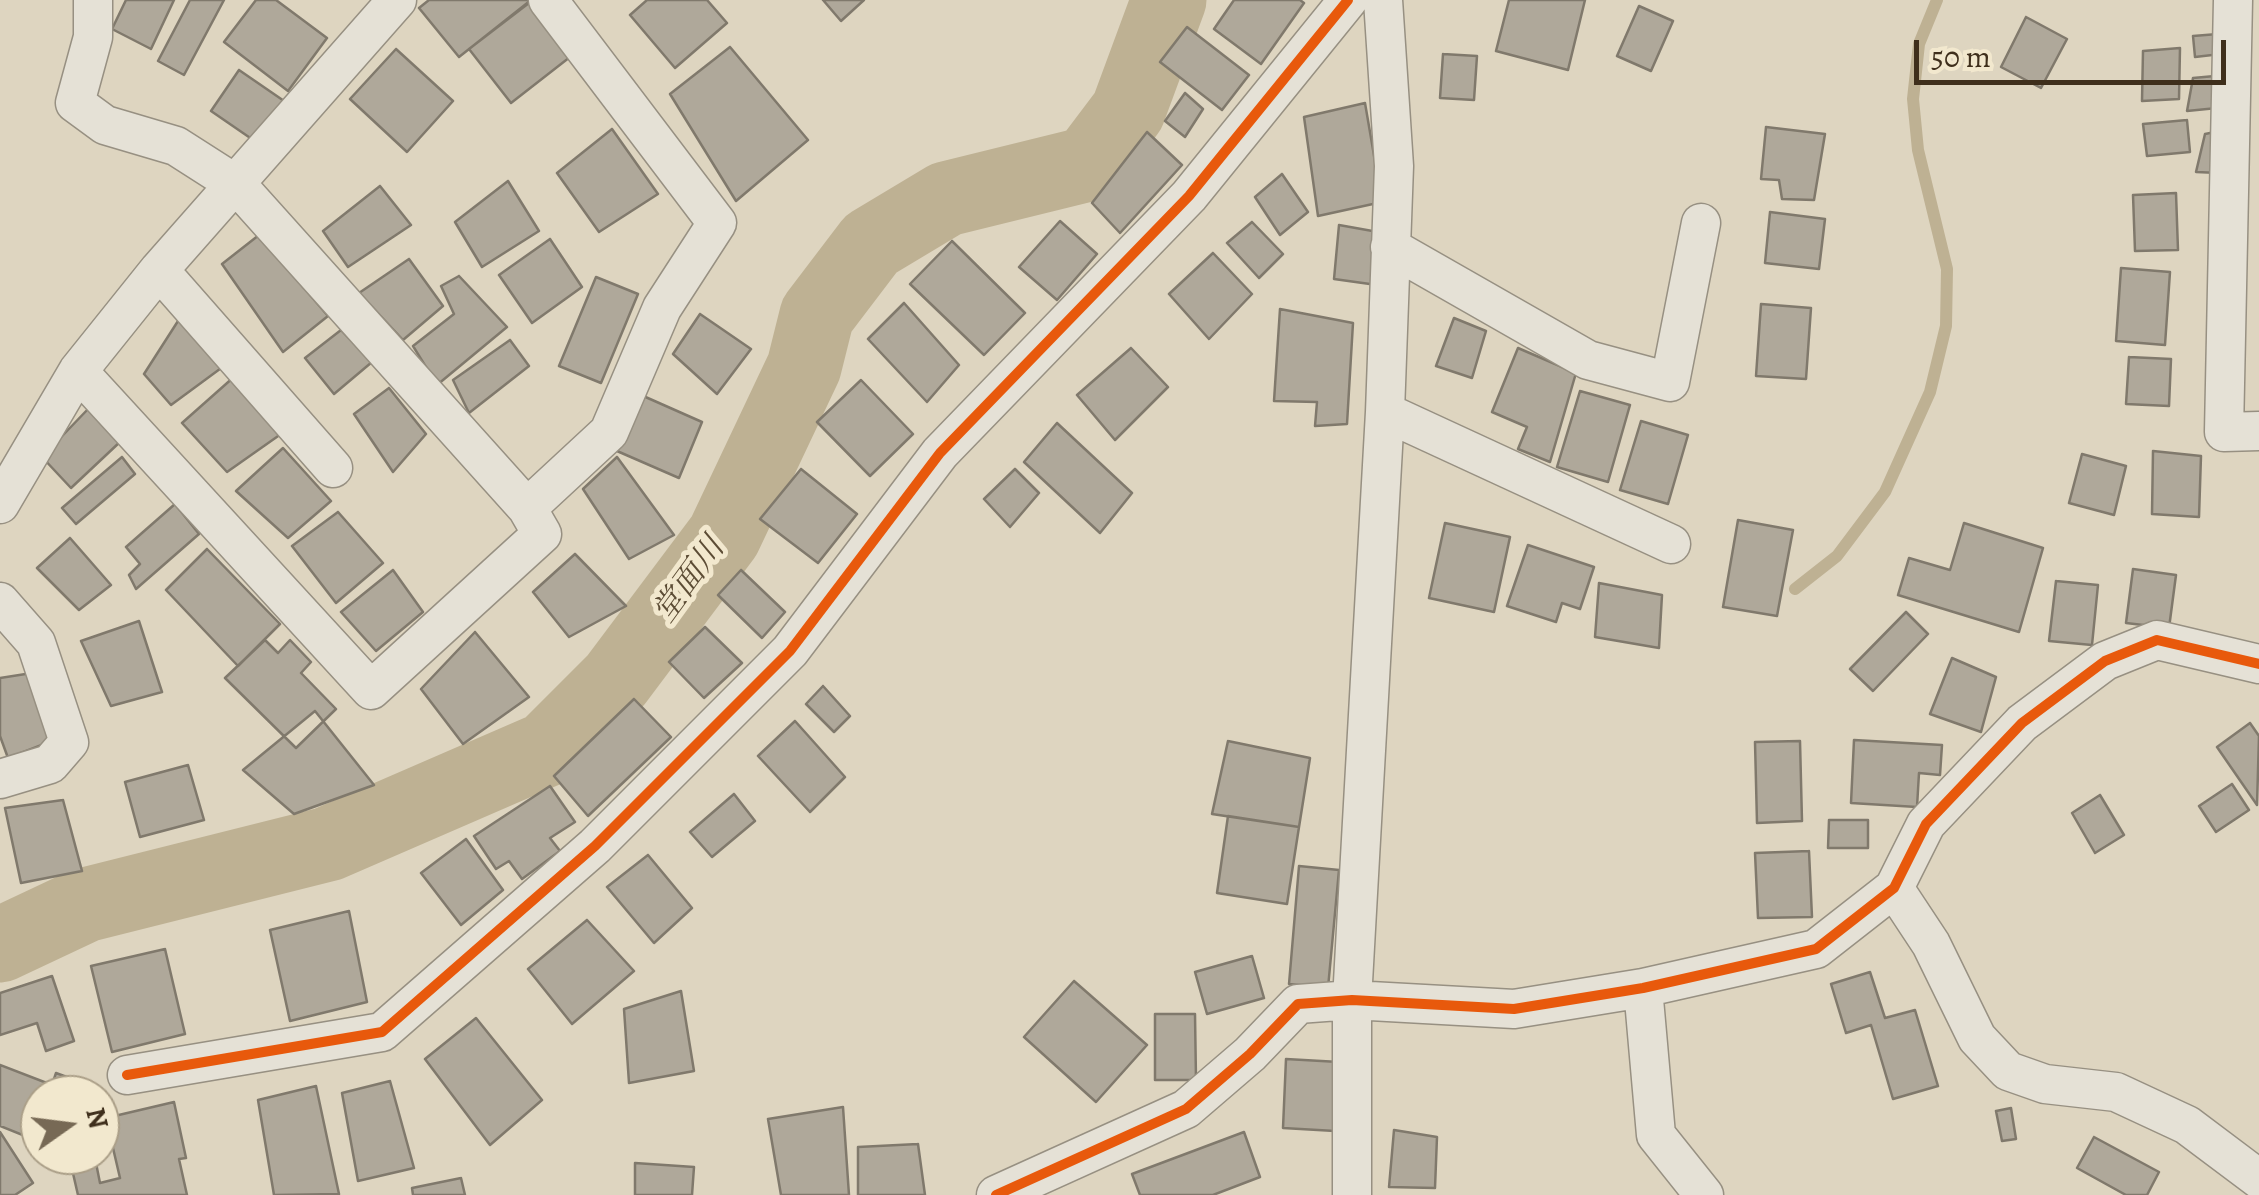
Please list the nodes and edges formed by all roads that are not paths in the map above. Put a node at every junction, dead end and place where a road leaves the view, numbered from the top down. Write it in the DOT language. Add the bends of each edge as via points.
graph roads {
  1 [pos="93,0"];
  2 [pos="397,0"];
  3 [pos="548,0"];
  4 [pos="1348,0"];
  5 [pos="1383,0"];
  6 [pos="2233,0"];
  7 [pos="238,185"];
  8 [pos="1702,223"];
  9 [pos="1390,247"];
  10 [pos="159,270"];
  11 [pos="78,371"];
  12 [pos="1385,412"];
  13 [pos="2259,431"];
  14 [pos="333,468"];
  15 [pos="0,504"];
  16 [pos="526,508"];
  17 [pos="1671,544"];
  18 [pos="0,602"];
  19 [pos="2259,664"];
  20 [pos="0,779"];
  21 [pos="1894,888"];
  22 [pos="1643,988"];
  23 [pos="1352,1000"];
  24 [pos="127,1076"];
  25 [pos="2259,1179"];
  26 [pos="996,1195"];
  27 [pos="1352,1195"];
  28 [pos="1704,1195"];
  1 -- 7 [label="street" via="93,37 75,103 106,126 176,146"];
  2 -- 7 [label="street"];
  3 -- 16 [label="street" via="717,223 662,308 608,432"];
  4 -- 24 [label="street" via="1189,196 940,453 790,651 595,846 382,1032"];
  5 -- 9 [label="street" via="1394,166"];
  6 -- 13 [label="street" via="2224,432"];
  7 -- 10 [label="street"];
  7 -- 16 [label="street"];
  8 -- 9 [label="street" via="1670,382 1588,360"];
  9 -- 12 [label="street"];
  10 -- 11 [label="street"];
  10 -- 14 [label="street"];
  11 -- 15 [label="street"];
  11 -- 16 [label="street" via="371,690 542,534"];
  12 -- 17 [label="street"];
  12 -- 23 [label="street"];
  18 -- 20 [label="street" via="36,643 69,742 50,764"];
  19 -- 21 [label="street" via="2157,640 2105,660 2022,724 1926,824"];
  21 -- 22 [label="street" via="1816,949"];
  21 -- 25 [label="street" via="1931,944 1977,1038 2008,1071 2045,1084 2116,1092 2187,1125"];
  22 -- 23 [label="street" via="1514,1010"];
  22 -- 28 [label="street" via="1656,1135"];
  23 -- 26 [label="street" via="1298,1004 1186,1110"];
  23 -- 27 [label="street"];
}
